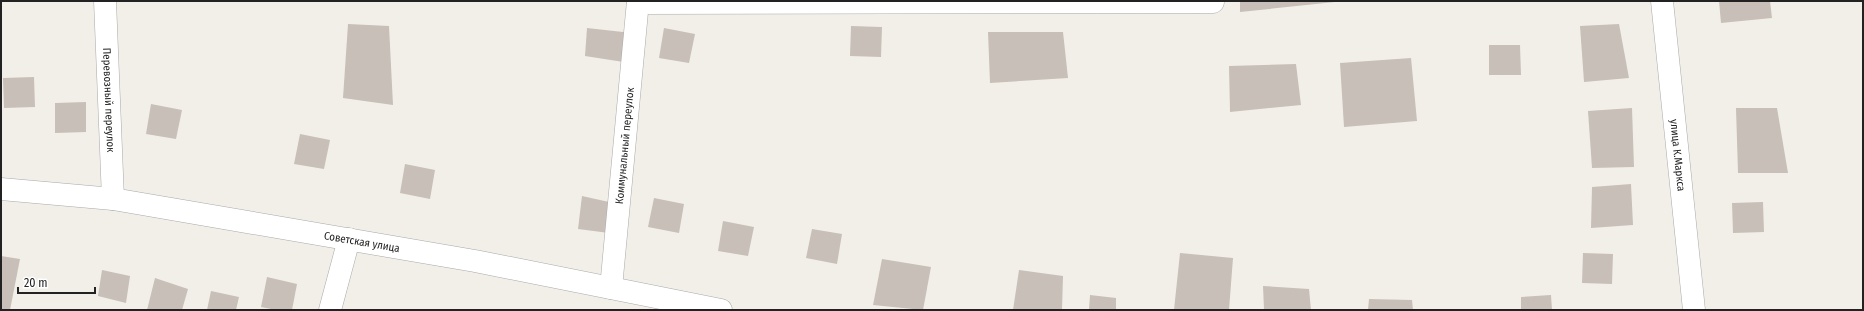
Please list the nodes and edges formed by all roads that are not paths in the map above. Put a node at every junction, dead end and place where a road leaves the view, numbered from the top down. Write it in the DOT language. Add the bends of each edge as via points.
graph roads {
  1 [pos="104,1"];
  2 [pos="1662,1"];
  3 [pos="638,2"];
  4 [pos="1213,2"];
  5 [pos="1,189"];
  6 [pos="113,199"];
  7 [pos="349,240"];
  8 [pos="611,288"];
  9 [pos="330,310"];
  10 [pos="721,310"];
  11 [pos="1694,310"];
  1 -- 6 [label="street, Перевозный переулок"];
  2 -- 11 [label="street, улица К.Маркса"];
  3 -- 4 [label="street, Коммунальный переулок"];
  3 -- 8 [label="street, Коммунальный переулок"];
  5 -- 6 [label="street, Советская улица"];
  6 -- 7 [label="street, Советская улица"];
  7 -- 8 [label="street, Советская улица" via="475,261"];
  7 -- 9 [label="street"];
  8 -- 10 [label="street, Советская улица"];
}
